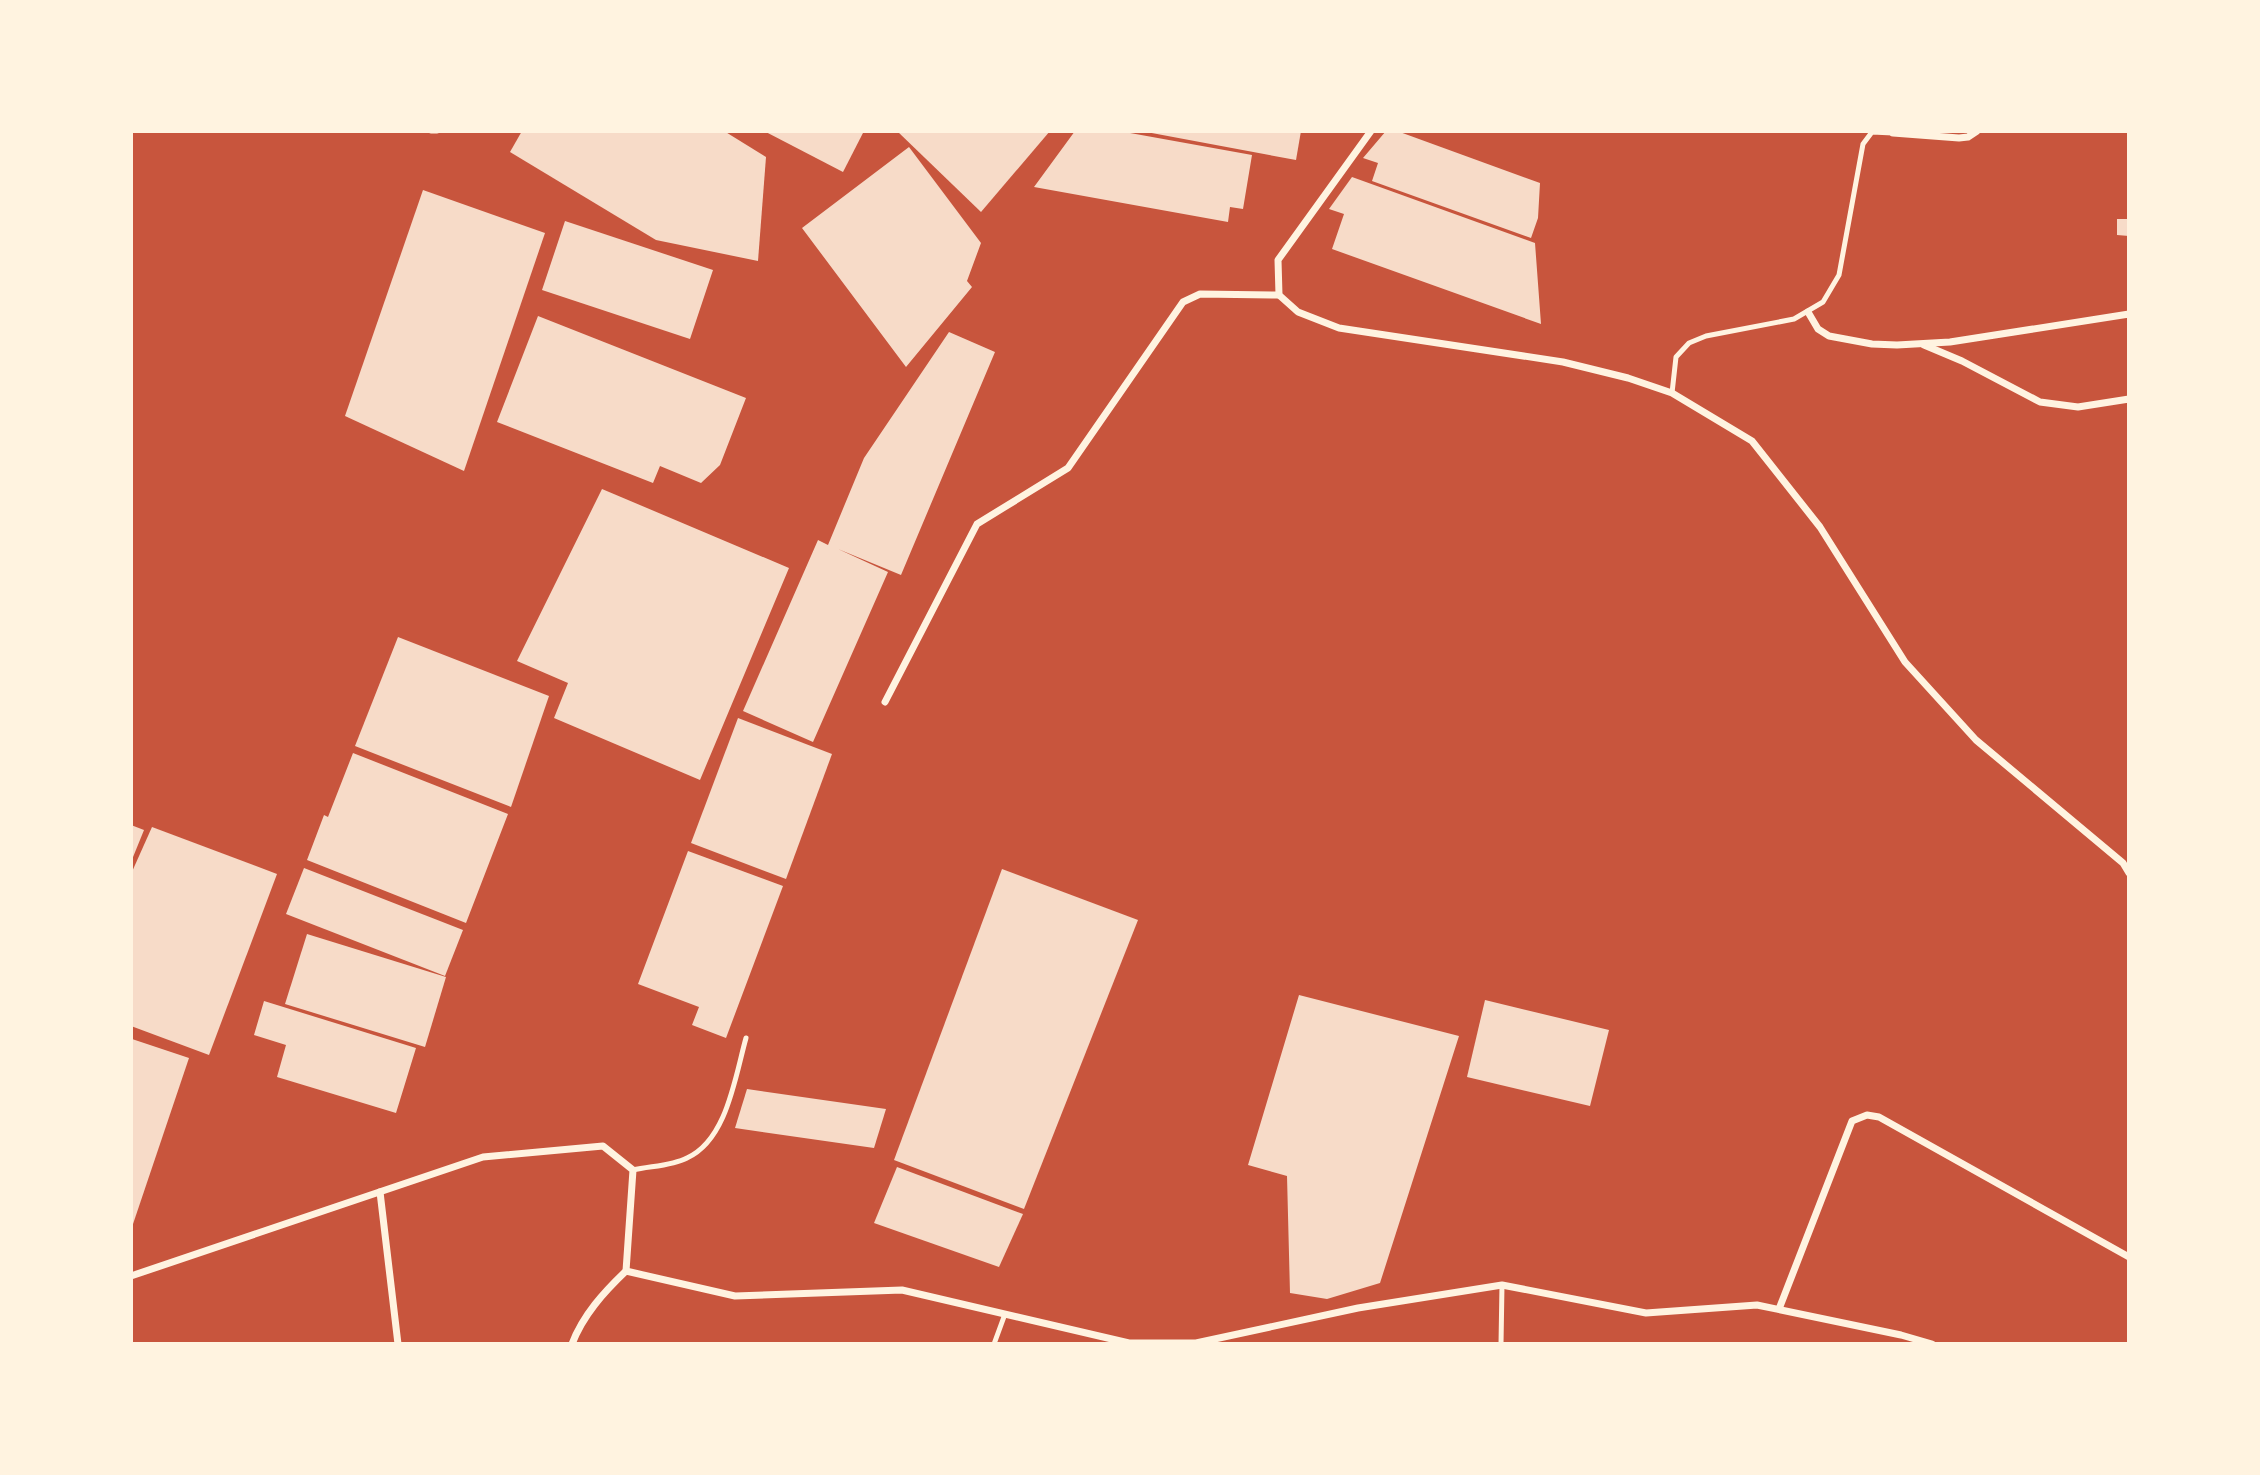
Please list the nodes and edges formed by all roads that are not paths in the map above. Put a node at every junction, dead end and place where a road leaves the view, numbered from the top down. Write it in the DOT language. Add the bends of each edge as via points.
graph roads {
  1 [pos="1371,131"];
  2 [pos="1977,131"];
  3 [pos="1893,133"];
  4 [pos="1279,295"];
  5 [pos="1808,312"];
  6 [pos="2129,314"];
  7 [pos="1922,344"];
  8 [pos="1672,393"];
  9 [pos="2129,399"];
  10 [pos="885,702"];
  11 [pos="2129,873"];
  12 [pos="746,1038"];
  13 [pos="633,1170"];
  14 [pos="380,1192"];
  15 [pos="2129,1257"];
  16 [pos="626,1271"];
  17 [pos="131,1276"];
  18 [pos="1502,1285"];
  19 [pos="1779,1309"];
  20 [pos="1005,1314"];
  21 [pos="398,1344"];
  22 [pos="572,1344"];
  23 [pos="994,1344"];
  24 [pos="1501,1344"];
  25 [pos="1932,1344"];
  1 -- 4 [label="street" via="1278,260"];
  2 -- 3 [label="street" via="1959,138"];
  3 -- 5 [label="lane" via="1872,132 1863,144 1839,275 1823,302"];
  4 -- 8 [label="street" via="1298,312 1339,328 1563,362"];
  4 -- 10 [label="street" via="1200,295 1183,302 1068,468 977,524"];
  5 -- 7 [label="street" via="1818,329 1829,336 1871,344"];
  5 -- 8 [label="lane" via="1689,343 1676,356"];
  6 -- 7 [label="street"];
  7 -- 9 [label="street" via="2040,402 2078,407"];
  8 -- 11 [label="street" via="1752,441 1820,527 1905,662 1976,740 2123,863"];
  12 -- 13 [label="lane" via="722,1121 712,1139 685,1160"];
  13 -- 14 [label="street" via="603,1146 483,1157"];
  13 -- 16 [label="street"];
  14 -- 17 [label="street"];
  14 -- 21 [label="street"];
  15 -- 19 [label="street" via="1879,1117 1867,1115 1852,1121"];
  16 -- 20 [label="street" via="735,1296 902,1290"];
  16 -- 22 [label="street" via="607,1289"];
  18 -- 19 [label="street" via="1646,1313 1757,1305"];
  18 -- 20 [label="street" via="1358,1308 1196,1343 1129,1343"];
  18 -- 24 [label="lane"];
  19 -- 25 [label="street"];
  20 -- 23 [label="lane"];
}
